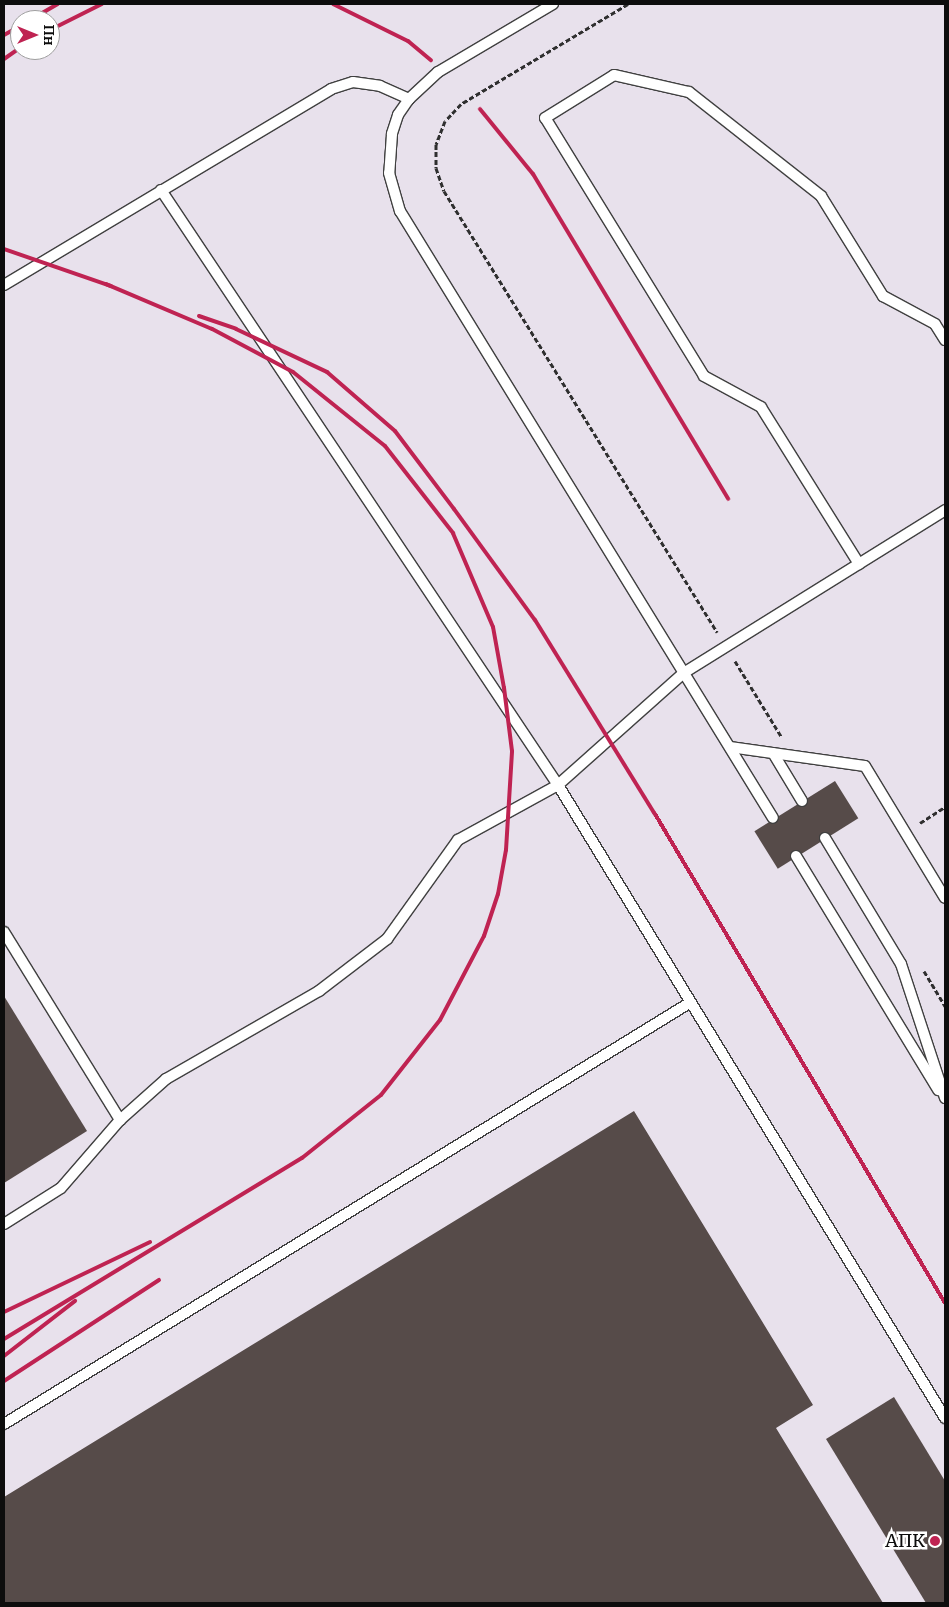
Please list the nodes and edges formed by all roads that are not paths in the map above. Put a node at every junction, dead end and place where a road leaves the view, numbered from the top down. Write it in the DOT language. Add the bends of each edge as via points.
graph roads {
  1 [pos="553,4"];
  2 [pos="409,99"];
  3 [pos="161,190"];
  4 [pos="4,285"];
  5 [pos="945,340"];
  6 [pos="945,510"];
  7 [pos="859,564"];
  8 [pos="685,672"];
  9 [pos="730,747"];
  10 [pos="772,753"];
  11 [pos="558,785"];
  12 [pos="802,801"];
  13 [pos="773,818"];
  14 [pos="825,838"];
  15 [pos="796,856"];
  16 [pos="945,898"];
  17 [pos="4,932"];
  18 [pos="691,1002"];
  19 [pos="945,1100"];
  20 [pos="120,1120"];
  21 [pos="4,1224"];
  22 [pos="945,1418"];
  23 [pos="4,1424"];
  1 -- 2 [label="lane" via="438,72"];
  2 -- 3 [label="lane" via="380,86 353,82 331,89"];
  2 -- 8 [label="lane" via="398,115 392,134 389,173 400,211"];
  3 -- 4 [label="lane"];
  3 -- 11 [label="lane"];
  5 -- 7 [label="lane" via="935,324 883,296 821,196 689,92 614,75 545,118 704,376 761,407"];
  6 -- 7 [label="lane"];
  7 -- 8 [label="lane"];
  8 -- 9 [label="lane"];
  8 -- 11 [label="lane"];
  9 -- 10 [label="lane"];
  9 -- 13 [label="lane"];
  10 -- 12 [label="lane"];
  10 -- 16 [label="lane" via="866,766"];
  11 -- 18 [label="lane"];
  11 -- 20 [label="lane" via="458,840 387,939 364,957 319,991 166,1079"];
  14 -- 19 [label="lane" via="901,964"];
  15 -- 19 [label="lane"];
  17 -- 20 [label="lane"];
  18 -- 22 [label="lane"];
  18 -- 23 [label="lane"];
  20 -- 21 [label="lane" via="61,1188"];
}
